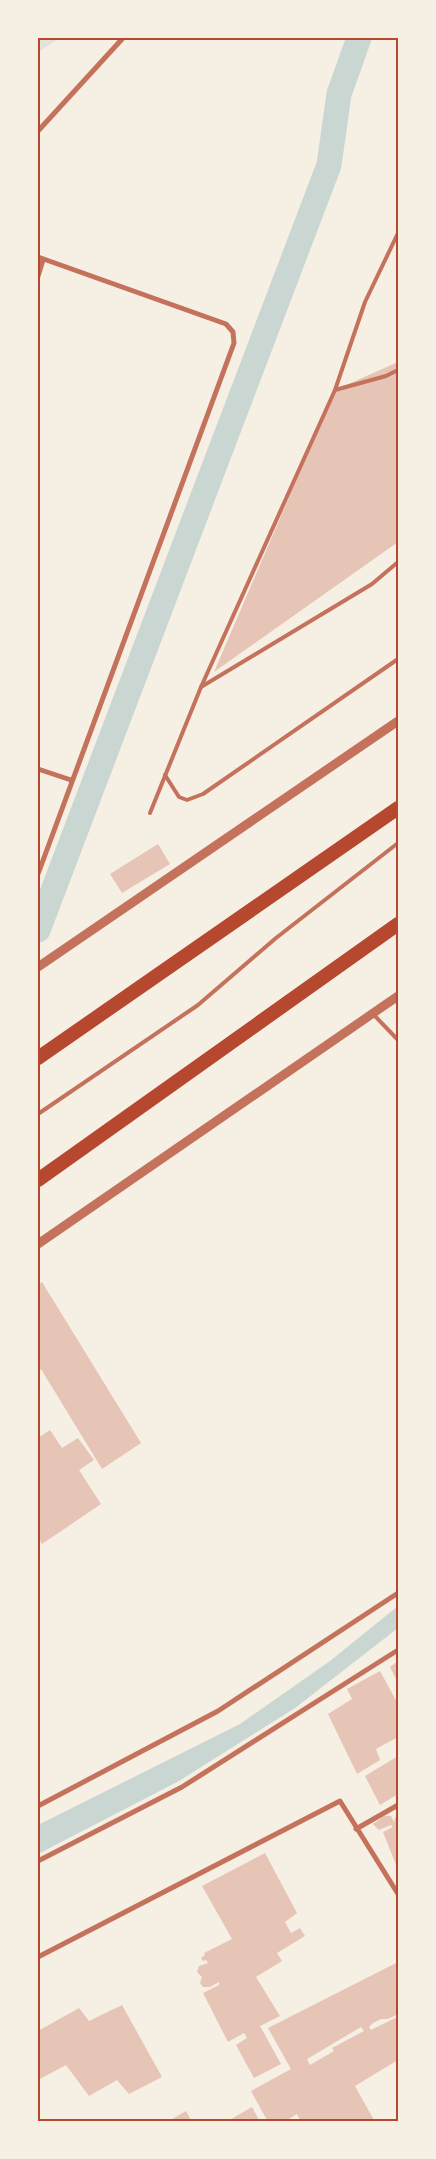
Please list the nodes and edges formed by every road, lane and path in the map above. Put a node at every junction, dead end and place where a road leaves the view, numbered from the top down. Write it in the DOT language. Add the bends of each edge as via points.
graph roads {
  1 [pos="123,38"];
  2 [pos="38,131"];
  3 [pos="398,233"];
  4 [pos="40,258"];
  5 [pos="38,276"];
  6 [pos="398,370"];
  7 [pos="335,390"];
  8 [pos="398,562"];
  9 [pos="398,659"];
  10 [pos="200,687"];
  11 [pos="398,721"];
  12 [pos="38,769"];
  13 [pos="166,774"];
  14 [pos="71,780"];
  15 [pos="398,808"];
  16 [pos="150,813"];
  17 [pos="398,843"];
  18 [pos="38,874"];
  19 [pos="398,924"];
  20 [pos="38,967"];
  21 [pos="398,996"];
  22 [pos="373,1014"];
  23 [pos="398,1040"];
  24 [pos="38,1058"];
  25 [pos="38,1114"];
  26 [pos="38,1180"];
  27 [pos="38,1244"];
  28 [pos="398,1592"];
  29 [pos="398,1650"];
  30 [pos="398,1805"];
  31 [pos="38,1806"];
  32 [pos="356,1829"];
  33 [pos="38,1861"];
  34 [pos="398,1894"];
  35 [pos="38,1957"];
  1 -- 2 [label="street"];
  3 -- 7 [label="lane" via="365,302"];
  4 -- 5 [label="street"];
  4 -- 14 [label="street" via="226,324 233,332 234,343"];
  6 -- 7 [label="lane"];
  7 -- 10 [label="lane"];
  8 -- 10 [label="lane" via="372,584"];
  9 -- 13 [label="lane" via="203,794 187,800 179,797"];
  10 -- 13 [label="lane"];
  11 -- 20 [label="street"];
  12 -- 14 [label="street"];
  13 -- 16 [label="lane"];
  14 -- 18 [label="street"];
  15 -- 24 [label="highway"];
  17 -- 25 [label="lane" via="276,938 198,1006"];
  19 -- 26 [label="highway"];
  21 -- 22 [label="street"];
  22 -- 23 [label="lane"];
  22 -- 27 [label="street"];
  28 -- 31 [label="street" via="218,1711"];
  29 -- 33 [label="street" via="182,1787"];
  30 -- 32 [label="street"];
  32 -- 34 [label="street"];
  32 -- 35 [label="street" via="340,1801"];
}
